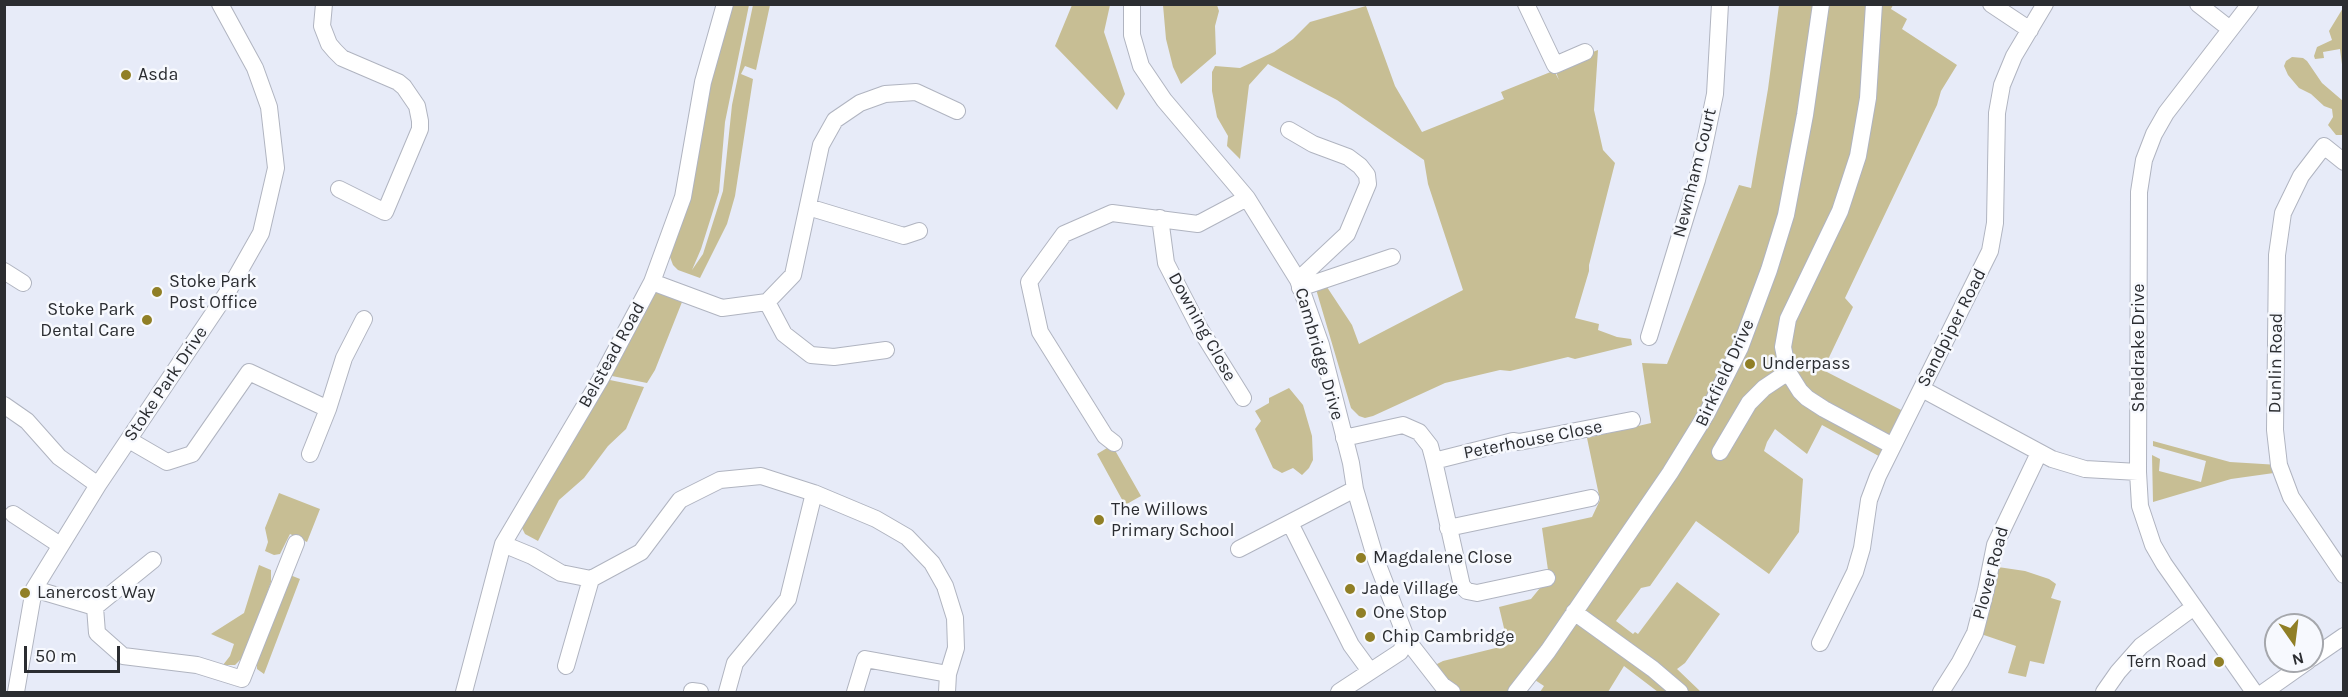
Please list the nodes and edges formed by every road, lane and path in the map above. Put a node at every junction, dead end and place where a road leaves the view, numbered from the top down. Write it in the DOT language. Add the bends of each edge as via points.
graph roads {
  1 [pos="220,4"];
  2 [pos="324,4"];
  3 [pos="725,4"];
  4 [pos="1132,4"];
  5 [pos="1526,4"];
  6 [pos="1720,4"];
  7 [pos="1821,4"];
  8 [pos="1874,4"];
  9 [pos="1992,4"];
  10 [pos="2045,4"];
  11 [pos="2198,4"];
  12 [pos="2250,4"];
  13 [pos="2230,29"];
  14 [pos="2030,30"];
  15 [pos="1585,52"];
  16 [pos="957,111"];
  17 [pos="1289,130"];
  18 [pos="2343,162"];
  19 [pos="339,189"];
  20 [pos="1246,198"];
  21 [pos="808,207"];
  22 [pos="1160,218"];
  23 [pos="919,231"];
  24 [pos="1392,257"];
  25 [pos="4,271"];
  26 [pos="652,282"];
  27 [pos="23,283"];
  28 [pos="1299,284"];
  29 [pos="767,302"];
  30 [pos="364,319"];
  31 [pos="1649,337"];
  32 [pos="886,350"];
  33 [pos="1788,372"];
  34 [pos="1922,389"];
  35 [pos="1243,398"];
  36 [pos="4,405"];
  37 [pos="328,409"];
  38 [pos="1632,420"];
  39 [pos="1344,438"];
  40 [pos="129,440"];
  41 [pos="1114,443"];
  42 [pos="1893,446"];
  43 [pos="1720,452"];
  44 [pos="2039,453"];
  45 [pos="310,454"];
  46 [pos="1434,461"];
  47 [pos="2138,472"];
  48 [pos="98,485"];
  49 [pos="1354,489"];
  50 [pos="814,493"];
  51 [pos="1591,498"];
  52 [pos="13,514"];
  53 [pos="1290,523"];
  54 [pos="1448,528"];
  55 [pos="296,543"];
  56 [pos="503,544"];
  57 [pos="60,545"];
  58 [pos="1239,549"];
  59 [pos="153,560"];
  60 [pos="2343,574"];
  61 [pos="1547,578"];
  62 [pos="591,579"];
  63 [pos="34,589"];
  64 [pos="95,607"];
  65 [pos="2194,607"];
  66 [pos="1574,612"];
  67 [pos="2343,636"];
  68 [pos="1407,640"];
  69 [pos="1820,643"];
  70 [pos="2324,650"];
  71 [pos="566,666"];
  72 [pos="1370,671"];
  73 [pos="2292,673"];
  74 [pos="948,674"];
  75 [pos="16,693"];
  76 [pos="464,693"];
  77 [pos="727,693"];
  78 [pos="855,693"];
  79 [pos="947,693"];
  80 [pos="1339,693"];
  81 [pos="1452,693"];
  82 [pos="1516,693"];
  83 [pos="1680,693"];
  84 [pos="1941,693"];
  85 [pos="2104,693"];
  86 [pos="2254,693"];
  87 [pos="2264,693"];
  1 -- 40 [label="street, Stoke Park Drive" via="255,68 269,107 276,168 261,234 227,293"];
  2 -- 19 [label="street" via="322,26 329,44 342,58 404,87 414,99 420,121 385,212"];
  3 -- 26 [label="street, Belstead Road" via="703,82 683,197"];
  4 -- 20 [label="street, Cambridge Drive" via="1132,35 1141,66 1164,100"];
  5 -- 15 [label="street" via="1555,65"];
  6 -- 31 [label="street, Newnham Court" via="1715,94 1702,159"];
  7 -- 66 [label="street, Birkfield Drive" via="1790,196 1746,334 1690,443"];
  8 -- 33 [label="street, Birkfield Drive" via="1868,98 1858,156 1840,210 1788,319 1783,347"];
  9 -- 14 [label="street"];
  10 -- 14 [label="street, Sandpiper Road"];
  11 -- 13 [label="street"];
  12 -- 13 [label="street, Sheldrake Drive"];
  13 -- 47 [label="street, Sheldrake Drive" via="2166,113 2144,160 2139,192"];
  14 -- 34 [label="street, Sandpiper Road" via="2009,65 2000,93 1995,223 1990,251"];
  16 -- 21 [label="street" via="916,92 885,94 860,103 835,120 821,145"];
  17 -- 28 [label="street" via="1348,157 1367,175 1368,184 1347,234"];
  18 -- 60 [label="street, Dunlin Road" via="2325,146 2286,204 2279,232 2276,443 2291,497"];
  20 -- 22 [label="street" via="1198,224"];
  20 -- 28 [label="street, Cambridge Drive"];
  21 -- 23 [label="street" via="904,236"];
  21 -- 29 [label="street" via="793,275"];
  22 -- 35 [label="street, Downing Close" via="1166,263 1200,329"];
  22 -- 41 [label="street" via="1112,213 1064,234 1029,282 1040,332 1105,436"];
  24 -- 28 [label="street"];
  25 -- 27 [label="street"];
  26 -- 29 [label="street" via="722,308"];
  26 -- 56 [label="street, Belstead Road" via="600,380"];
  28 -- 39 [label="street, Cambridge Drive" via="1321,345"];
  29 -- 32 [label="street" via="784,334 811,355 834,357"];
  30 -- 37 [label="street" via="344,358"];
  33 -- 42 [label="street, Birkfield Drive" via="1800,391 1815,404"];
  33 -- 43 [label="street, Birkfield Drive" via="1754,398"];
  34 -- 42 [label="street, Sandpiper Road"];
  34 -- 44 [label="street"];
  36 -- 48 [label="street" via="27,421 59,457"];
  37 -- 40 [label="street" via="249,372 192,454 167,462"];
  37 -- 45 [label="street"];
  38 -- 46 [label="street, Peterhouse Close" via="1513,441"];
  39 -- 46 [label="street" via="1403,425 1419,432 1431,447"];
  39 -- 49 [label="street, Cambridge Drive"];
  40 -- 48 [label="street, Stoke Park Drive"];
  42 -- 69 [label="street, Sandpiper Road" via="1871,492 1856,572"];
  44 -- 47 [label="street" via="2085,469"];
  44 -- 84 [label="street, Plover Road" via="1995,545 1974,633"];
  46 -- 54 [label="street"];
  47 -- 65 [label="street, Sheldrake Drive" via="2140,506 2149,537"];
  48 -- 57 [label="street, Stoke Park Drive"];
  49 -- 53 [label="street"];
  49 -- 68 [label="street, Cambridge Drive" via="1376,561"];
  50 -- 62 [label="street" via="761,477 720,480 680,500 641,552"];
  50 -- 74 [label="street" via="908,537 932,563 945,586 955,618 956,648"];
  50 -- 77 [label="street" via="788,599 735,663"];
  51 -- 54 [label="street"];
  52 -- 57 [label="street"];
  53 -- 58 [label="street"];
  53 -- 72 [label="street" via="1351,645"];
  54 -- 61 [label="street" via="1462,586 1467,591 1477,593"];
  55 -- 64 [label="street" via="242,679 197,665 123,656 97,633"];
  56 -- 62 [label="street" via="561,573"];
  56 -- 76 [label="street, Belstead Road"];
  57 -- 63 [label="street, Stoke Park Drive"];
  59 -- 64 [label="street"];
  62 -- 71 [label="street"];
  63 -- 64 [label="street"];
  63 -- 75 [label="street, Stoke Park Drive"];
  65 -- 85 [label="street" via="2141,646"];
  65 -- 86 [label="street, Sheldrake Drive"];
  66 -- 82 [label="street, Birkfield Drive"];
  66 -- 83 [label="street"];
  67 -- 70 [label="street"];
  68 -- 72 [label="street" via="1400,652"];
  68 -- 81 [label="street, Cambridge Drive"];
  72 -- 80 [label="street"];
  73 -- 87 [label="street"];
  74 -- 78 [label="street" via="865,659"];
  74 -- 79 [label="street"];
}
